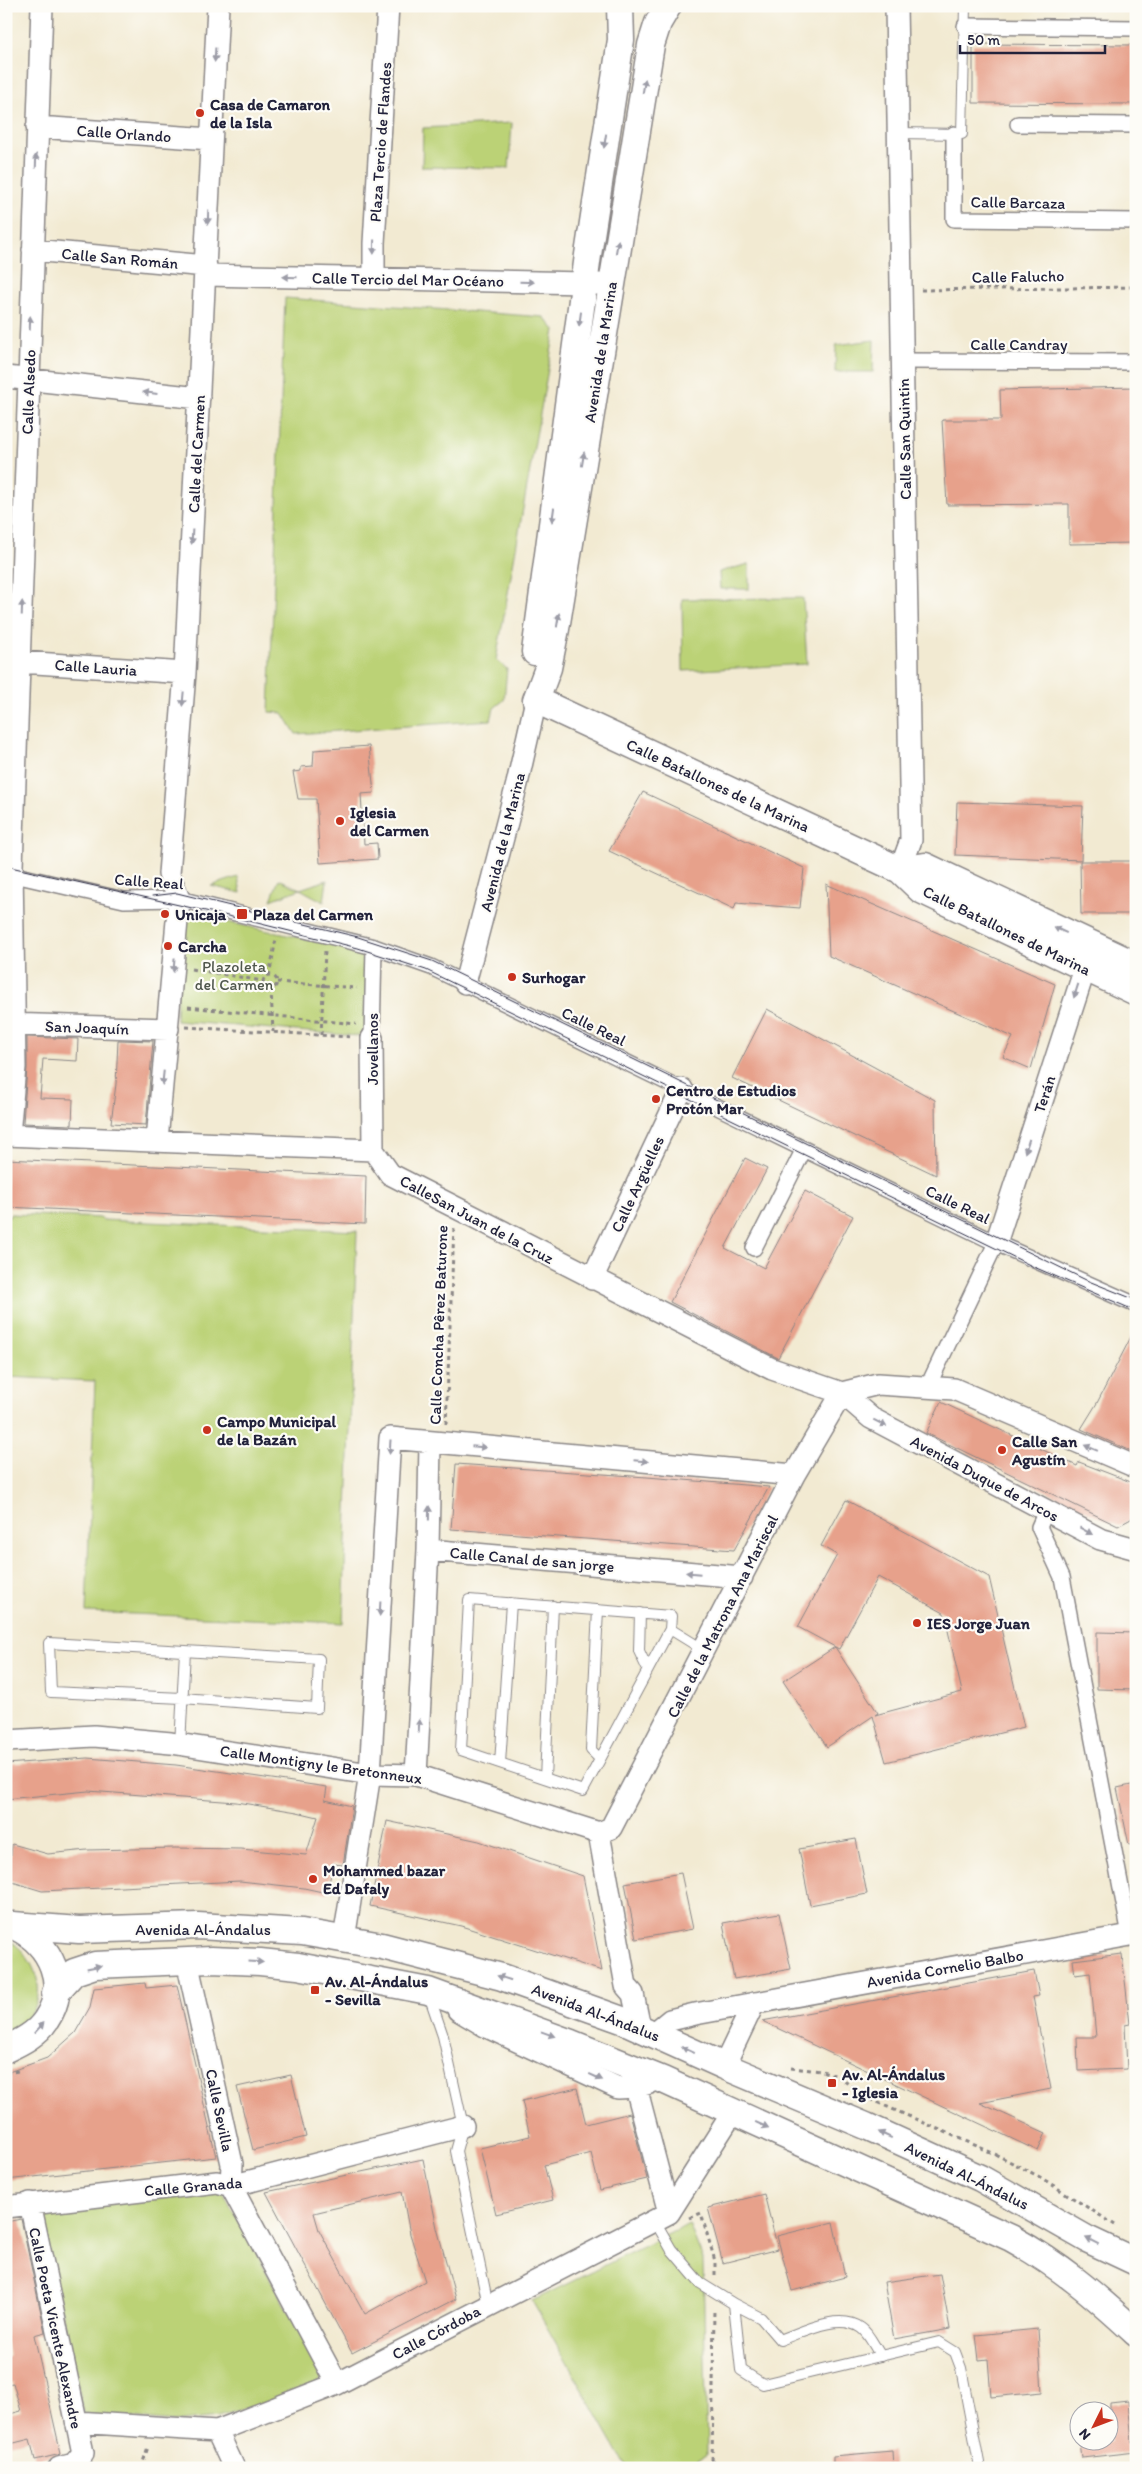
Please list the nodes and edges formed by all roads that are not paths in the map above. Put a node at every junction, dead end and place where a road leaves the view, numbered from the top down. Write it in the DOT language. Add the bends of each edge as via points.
graph roads {
  1 [pos="42,6"];
  2 [pos="218,6"];
  3 [pos="388,6"];
  4 [pos="620,6"];
  5 [pos="668,6"];
  6 [pos="896,6"];
  7 [pos="965,6"];
  8 [pos="965,26"];
  9 [pos="1136,28"];
  10 [pos="1018,124"];
  11 [pos="1136,125"];
  12 [pos="37,127"];
  13 [pos="898,133"];
  14 [pos="958,134"];
  15 [pos="212,139"];
  16 [pos="1136,221"];
  17 [pos="33,250"];
  18 [pos="206,270"];
  19 [pos="374,278"];
  20 [pos="584,283"];
  21 [pos="610,285"];
  22 [pos="902,360"];
  23 [pos="1136,362"];
  24 [pos="6,377"];
  25 [pos="28,378"];
  26 [pos="199,398"];
  27 [pos="13,662"];
  28 [pos="185,673"];
  29 [pos="536,700"];
  30 [pos="900,870"];
  31 [pos="10,871"];
  32 [pos="179,899"];
  33 [pos="374,947"];
  34 [pos="1089,956"];
  35 [pos="1136,966"];
  36 [pos="465,983"];
  37 [pos="1136,992"];
  38 [pos="10,1024"];
  39 [pos="168,1029"];
  40 [pos="371,1031"];
  41 [pos="682,1088"];
  42 [pos="8,1135"];
  43 [pos="157,1140"];
  44 [pos="804,1149"];
  45 [pos="373,1150"];
  46 [pos="996,1243"];
  47 [pos="754,1248"];
  48 [pos="592,1279"];
  49 [pos="1136,1305"];
  50 [pos="928,1386"];
  51 [pos="842,1393"];
  52 [pos="438,1443"];
  53 [pos="1136,1467"];
  54 [pos="794,1475"];
  55 [pos="1047,1509"];
  56 [pos="1136,1548"];
  57 [pos="428,1550"];
  58 [pos="742,1577"];
  59 [pos="511,1603"];
  60 [pos="553,1606"];
  61 [pos="598,1610"];
  62 [pos="640,1613"];
  63 [pos="670,1629"];
  64 [pos="704,1650"];
  65 [pos="185,1651"];
  66 [pos="648,1670"];
  67 [pos="182,1698"];
  68 [pos="6,1741"];
  69 [pos="180,1744"];
  70 [pos="600,1759"];
  71 [pos="500,1763"];
  72 [pos="370,1774"];
  73 [pos="416,1774"];
  74 [pos="545,1778"];
  75 [pos="599,1833"];
  76 [pos="10,1924"];
  77 [pos="1133,1934"];
  78 [pos="344,1939"];
  79 [pos="187,1961"];
  80 [pos="626,1986"];
  81 [pos="428,1991"];
  82 [pos="55,1993"];
  83 [pos="754,2003"];
  84 [pos="602,2012"];
  85 [pos="646,2031"];
  86 [pos="6,2049"];
  87 [pos="724,2066"];
  88 [pos="663,2080"];
  89 [pos="636,2087"];
  90 [pos="733,2112"];
  91 [pos="463,2126"];
  92 [pos="231,2186"];
  93 [pos="30,2203"];
  94 [pos="6,2207"];
  95 [pos="661,2222"];
  96 [pos="1136,2262"];
  97 [pos="734,2304"];
  98 [pos="488,2305"];
  99 [pos="1136,2332"];
  100 [pos="881,2356"];
  101 [pos="337,2384"];
  102 [pos="76,2422"];
  103 [pos="217,2430"];
  104 [pos="59,2468"];
  105 [pos="234,2468"];
  106 [pos="980,2468"];
  1 -- 12 [label="street, Calle Alsedo"];
  2 -- 15 [label="street, Calle del Carmen, one-way"];
  3 -- 19 [label="street, Plaza Tercio de Flandes, one-way"];
  4 -- 20 [label="street, Avenida de la Marina, one-way" via="621,40"];
  21 -- 5 [label="street, Avenida de la Marina, one-way" via="651,45"];
  6 -- 13 [label="street, Calle San Quintin"];
  7 -- 8 [label="lane, Calle Barcaza"];
  8 -- 9 [label="street"];
  8 -- 14 [label="lane, Calle Barcaza"];
  10 -- 11 [label="street"];
  12 -- 15 [label="street, Calle Orlando"];
  17 -- 12 [label="street, Calle Alsedo, one-way"];
  13 -- 14 [label="lane"];
  13 -- 22 [label="street, Calle San Quintin"];
  14 -- 16 [label="street, Calle Barcaza" via="954,219"];
  15 -- 18 [label="street, Calle del Carmen, one-way"];
  17 -- 18 [label="street, Calle San Román"];
  25 -- 17 [label="street, Calle Alsedo, one-way"];
  19 -- 18 [label="street, Calle Tercio del Mar Océano, one-way"];
  18 -- 26 [label="street, Calle del Carmen"];
  19 -- 20 [label="street, Calle Tercio del Mar Océano, one-way"];
  20 -- 21 [label="street, Calle Tercio del Mar Océano"];
  20 -- 29 [label="street, Avenida de la Marina, one-way" via="538,626 534,666"];
  29 -- 21 [label="street, Avenida de la Marina, one-way" via="548,668 556,629"];
  22 -- 23 [label="street, Calle Candray"];
  22 -- 30 [label="street, Calle San Quintin" via="911,840"];
  24 -- 25 [label="street"];
  26 -- 25 [label="street, one-way"];
  27 -- 25 [label="street, Calle Alsedo, one-way"];
  26 -- 28 [label="street, Calle del Carmen, one-way"];
  27 -- 28 [label="street, Calle Lauria"];
  27 -- 31 [label="street, Calle Alsedo"];
  28 -- 32 [label="street, Calle del Carmen, one-way" via="169,874"];
  29 -- 30 [label="street, Calle Batallones de la Marina"];
  29 -- 36 [label="street, Avenida de la Marina"];
  30 -- 34 [label="street, Calle Batallones de Marina" via="925,866"];
  31 -- 32 [label="street, Calle Real" via="124,900"];
  31 -- 38 [label="street, Calle Alsedo"];
  32 -- 33 [label="street, Calle Real"];
  32 -- 39 [label="street, one-way"];
  33 -- 36 [label="street, Calle Real"];
  33 -- 40 [label="street, Jovellanos"];
  34 -- 35 [label="street, Calle Batallones de Marina"];
  34 -- 37 [label="street, Calle Batallones de Marina"];
  34 -- 46 [label="street, Terán, one-way"];
  36 -- 41 [label="street, Calle Real"];
  38 -- 39 [label="street, San Joaquín"];
  38 -- 42 [label="street, Calle Alsedo" via="15,1067"];
  39 -- 43 [label="street, one-way"];
  40 -- 45 [label="street, Jovellanos"];
  41 -- 44 [label="street, Calle Real"];
  41 -- 48 [label="street, Calle Argüelles"];
  42 -- 43 [label="street"];
  43 -- 45 [label="street"];
  44 -- 46 [label="street, Calle Real"];
  44 -- 47 [label="street"];
  45 -- 48 [label="street, CalleSan Juan de la Cruz" via="390,1174"];
  46 -- 49 [label="street, Calle Real"];
  46 -- 50 [label="street"];
  48 -- 51 [label="street, CalleSan Juan de la Cruz" via="772,1369"];
  50 -- 51 [label="street" via="878,1384"];
  53 -- 50 [label="street, one-way" via="954,1389"];
  51 -- 54 [label="street, Calle de la Matrona Ana Mariscal"];
  51 -- 55 [label="street, Avenida Duque de Arcos, one-way" via="872,1418"];
  52 -- 54 [label="street, one-way"];
  57 -- 52 [label="street, Calle Canal de san jorge, one-way"];
  52 -- 72 [label="street, one-way" via="390,1438"];
  54 -- 58 [label="street, Calle de la Matrona Ana Mariscal"];
  55 -- 56 [label="street, Avenida Duque de Arcos, one-way" via="1100,1539"];
  55 -- 77 [label="street" via="1039,1527 1062,1577"];
  58 -- 57 [label="street, Calle Canal de san jorge, one-way"];
  73 -- 57 [label="street, one-way"];
  58 -- 64 [label="street, Calle de la Matrona Ana Mariscal"];
  59 -- 60 [label="lane"];
  59 -- 71 [label="lane"];
  59 -- 71 [label="lane" via="468,1600 460,1750"];
  60 -- 61 [label="lane"];
  60 -- 74 [label="lane"];
  61 -- 62 [label="lane"];
  61 -- 70 [label="lane" via="591,1750"];
  62 -- 63 [label="lane" via="671,1616"];
  62 -- 66 [label="lane" via="639,1651"];
  63 -- 64 [label="lane"];
  63 -- 66 [label="lane"];
  64 -- 75 [label="street, Calle de la Matrona Ana Mariscal" via="611,1828"];
  65 -- 67 [label="lane"];
  65 -- 67 [label="lane" via="49,1643 51,1692"];
  65 -- 67 [label="lane" via="320,1659 317,1708"];
  66 -- 70 [label="lane"];
  67 -- 69 [label="lane"];
  68 -- 69 [label="street, Calle Montigny le Bretonneux" via="94,1736"];
  69 -- 72 [label="street, Calle Montigny le Bretonneux"];
  70 -- 74 [label="lane" via="583,1791"];
  71 -- 74 [label="lane"];
  72 -- 73 [label="street, Calle Montigny le Bretonneux"];
  72 -- 78 [label="street"];
  73 -- 75 [label="street, Calle Montigny le Bretonneux"];
  75 -- 80 [label="street"];
  76 -- 78 [label="street, Avenida Al-Ándalus" via="79,1930 233,1926"];
  76 -- 82 [label="street" via="30,1934 44,1947 53,1964"];
  77 -- 83 [label="street, Avenida Cornelio Balbo"];
  84 -- 78 [label="street, Avenida Al-Ándalus, one-way" via="492,1974"];
  79 -- 81 [label="street, Avenida Al-Ándalus, one-way" via="298,1966"];
  82 -- 79 [label="street, Avenida Al-Ándalus, one-way" via="74,1972 95,1965"];
  79 -- 92 [label="street, Calle Sevilla" via="232,2164"];
  80 -- 84 [label="street" via="613,2007"];
  80 -- 85 [label="street" via="634,1994"];
  81 -- 88 [label="street, Avenida Al-Ándalus, one-way"];
  81 -- 89 [label="street, one-way" via="485,2026 618,2088"];
  81 -- 91 [label="lane" via="443,2036"];
  86 -- 82 [label="street, one-way" via="33,2034 46,2020"];
  83 -- 85 [label="street, Avenida Cornelio Balbo" via="670,2020"];
  83 -- 87 [label="street"];
  84 -- 85 [label="street, Avenida Al-Ándalus"];
  87 -- 85 [label="street, Avenida Al-Ándalus, one-way"];
  96 -- 87 [label="street, Avenida Al-Ándalus, one-way" via="1087,2239 980,2178"];
  88 -- 89 [label="street"];
  88 -- 90 [label="street, Avenida Al-Ándalus"];
  89 -- 95 [label="street"];
  90 -- 95 [label="street"];
  90 -- 99 [label="street, Avenida Al-Ándalus, one-way" via="1044,2256 1081,2283"];
  91 -- 92 [label="street, Calle Granada"];
  91 -- 98 [label="lane" via="456,2151"];
  92 -- 93 [label="street, Calle Granada" via="217,2182"];
  92 -- 101 [label="street, Calle Sevilla"];
  93 -- 94 [label="street, Calle Granada"];
  93 -- 102 [label="street, Calle Poeta Vicente Alexandre"];
  95 -- 97 [label="lane" via="671,2249 700,2283"];
  95 -- 98 [label="street, Calle Córdoba"];
  97 -- 100 [label="lane" via="761,2318 780,2340 844,2321 862,2328"];
  97 -- 100 [label="lane" via="740,2370 763,2384"];
  98 -- 101 [label="street, Calle Córdoba"];
  100 -- 106 [label="lane" via="939,2342 955,2352"];
  101 -- 103 [label="street, Calle Córdoba"];
  102 -- 103 [label="street, Calle Córdoba"];
  102 -- 104 [label="street, Calle Poeta Vicente Alexandre" via="83,2453 74,2464"];
  103 -- 105 [label="street"];
}
